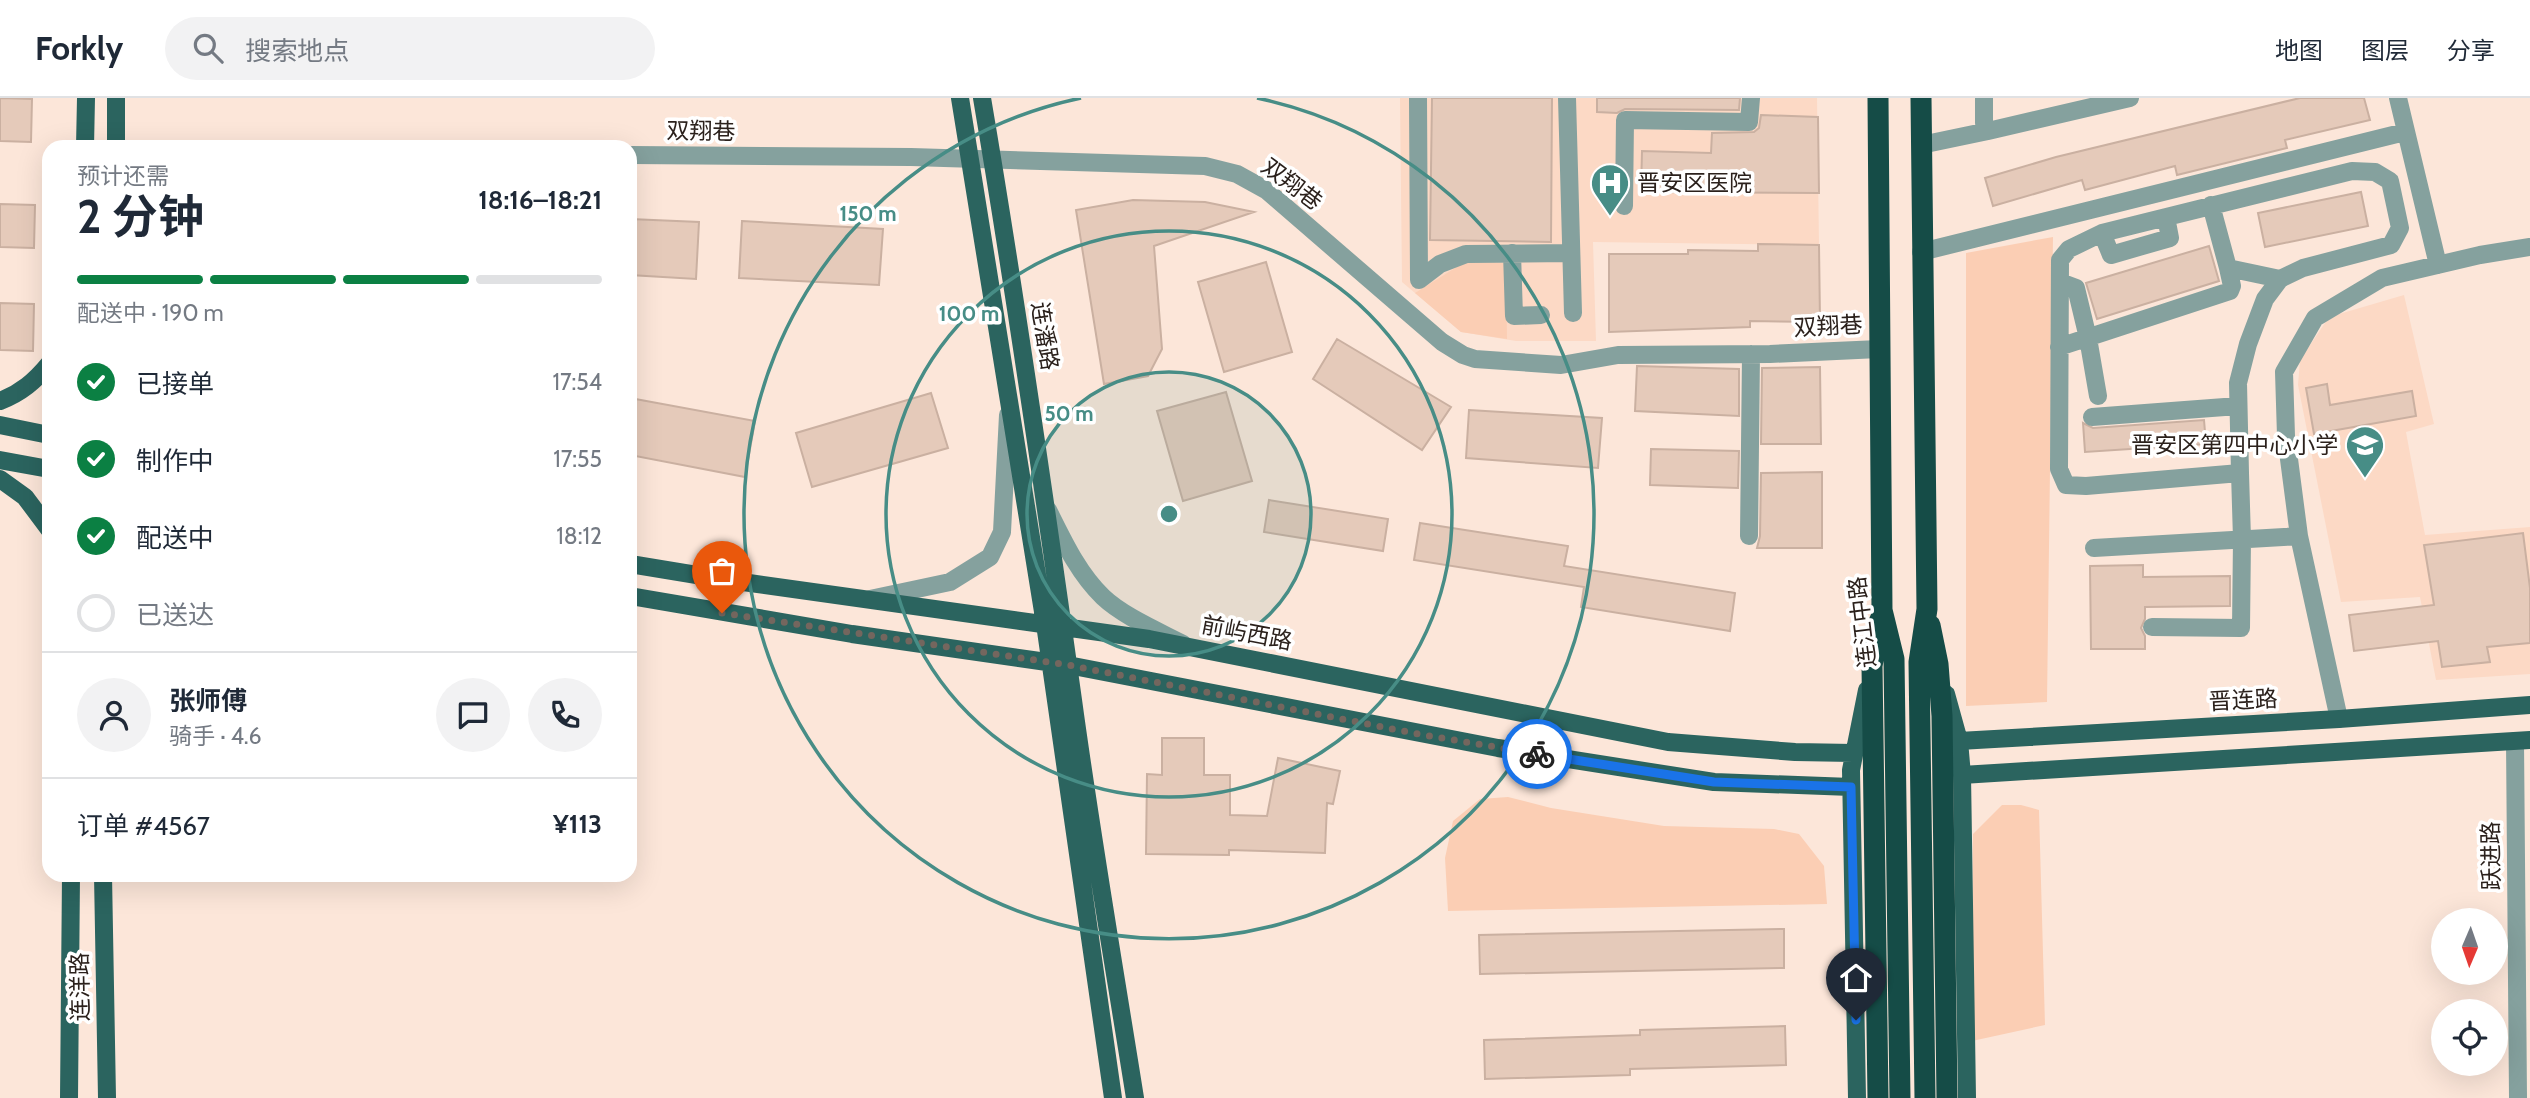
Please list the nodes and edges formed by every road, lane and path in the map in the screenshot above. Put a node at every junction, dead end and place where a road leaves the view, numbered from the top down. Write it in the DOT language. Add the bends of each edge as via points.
graph roads {
  1 [pos="116,98"];
  2 [pos="960,98"];
  3 [pos="982,98"];
  4 [pos="1418,98"];
  5 [pos="1567,98"];
  6 [pos="1751,98"];
  7 [pos="1878,98"];
  8 [pos="1921,98"];
  9 [pos="1984,98"];
  10 [pos="2130,98"];
  11 [pos="2398,98"];
  12 [pos="2101,102"];
  13 [pos="86,107"];
  14 [pos="1988,131"];
  15 [pos="2405,132"];
  16 [pos="84,140"];
  17 [pos="116,140"];
  18 [pos="1921,145"];
  19 [pos="637,155"];
  20 [pos="970,159"];
  21 [pos="992,159"];
  22 [pos="2293,160"];
  23 [pos="2300,190"];
  24 [pos="2211,205"];
  25 [pos="1624,206"];
  26 [pos="1921,252"];
  27 [pos="1512,253"];
  28 [pos="1571,253"];
  29 [pos="2529,253"];
  30 [pos="2438,265"];
  31 [pos="2228,268"];
  32 [pos="2280,279"];
  33 [pos="2060,282"];
  34 [pos="1573,313"];
  35 [pos="1541,315"];
  36 [pos="2088,338"];
  37 [pos="2059,347"];
  38 [pos="1879,349"];
  39 [pos="1751,354"];
  40 [pos="42,371"];
  41 [pos="2098,396"];
  42 [pos="1009,398"];
  43 [pos="0,401"];
  44 [pos="2238,406"];
  45 [pos="2092,417"];
  46 [pos="0,425"];
  47 [pos="42,434"];
  48 [pos="0,460"];
  49 [pos="42,468"];
  50 [pos="2240,473"];
  51 [pos="0,479"];
  52 [pos="1046,507"];
  53 [pos="42,519"];
  54 [pos="2299,536"];
  55 [pos="1749,537"];
  56 [pos="2242,539"];
  57 [pos="2094,548"];
  58 [pos="637,565"];
  59 [pos="637,597"];
  60 [pos="868,600"];
  61 [pos="1927,609"];
  62 [pos="1882,610"];
  63 [pos="1045,624"];
  64 [pos="1063,627"];
  65 [pos="2152,627"];
  66 [pos="1186,645"];
  67 [pos="1049,662"];
  68 [pos="1068,665"];
  69 [pos="1872,666"];
  70 [pos="2530,705"];
  71 [pos="2339,719"];
  72 [pos="2522,740"];
  73 [pos="1951,743"];
  74 [pos="1853,752"];
  75 [pos="1962,775"];
  76 [pos="1851,787"];
  77 [pos="71,882"];
  78 [pos="103,882"];
  79 [pos="69,1098"];
  80 [pos="107,1098"];
  81 [pos="1114,1098"];
  82 [pos="1135,1098"];
  83 [pos="1857,1098"];
  84 [pos="1878,1098"];
  85 [pos="1900,1098"];
  86 [pos="1925,1098"];
  87 [pos="1947,1098"];
  88 [pos="1967,1098"];
  89 [pos="2518,1098"];
  1 -- 17 [label="main road"];
  2 -- 20 [label="main road, 连潘路"];
  3 -- 21 [label="main road, 连潘路"];
  4 -- 27 [label="street" via="1419,279 1466,254"];
  5 -- 28 [label="street"];
  6 -- 25 [label="street" via="1749,122 1625,120"];
  7 -- 38 [label="highway, 连江中路"];
  8 -- 18 [label="highway"];
  9 -- 14 [label="street"];
  10 -- 12 [label="street"];
  11 -- 15 [label="street"];
  12 -- 14 [label="street"];
  13 -- 16 [label="main road"];
  14 -- 18 [label="street"];
  15 -- 22 [label="street"];
  15 -- 30 [label="street"];
  18 -- 26 [label="highway"];
  19 -- 20 [label="street, 双翔巷"];
  20 -- 21 [label="street, 双翔巷"];
  20 -- 42 [label="main road, 连潘路"];
  21 -- 39 [label="street, 双翔巷" via="1183,164 1237,174 1278,200 1442,342 1475,359 1562,365 1618,355"];
  21 -- 52 [label="main road, 连潘路"];
  22 -- 23 [label="street"];
  22 -- 26 [label="street"];
  23 -- 24 [label="street"];
  23 -- 32 [label="street" via="2352,171 2375,172 2389,181 2400,228 2391,245 2303,268"];
  24 -- 31 [label="street"];
  24 -- 33 [label="street" via="2102,233 2069,249 2060,260"];
  26 -- 61 [label="highway"];
  27 -- 28 [label="street"];
  27 -- 35 [label="street" via="1514,316"];
  28 -- 34 [label="street"];
  29 -- 30 [label="street"];
  30 -- 54 [label="street" via="2382,278 2315,318 2284,372 2286,436"];
  31 -- 32 [label="street"];
  31 -- 36 [label="street" via="2230,291"];
  32 -- 44 [label="street" via="2265,299 2248,344 2238,383"];
  33 -- 36 [label="street" via="2076,288"];
  33 -- 37 [label="street"];
  36 -- 37 [label="street"];
  36 -- 41 [label="street"];
  37 -- 50 [label="street" via="2059,470 2066,485"];
  38 -- 39 [label="street, 双翔巷"];
  38 -- 62 [label="highway, 连江中路"];
  39 -- 55 [label="street"];
  40 -- 43 [label="main road" via="19,392"];
  42 -- 60 [label="street" via="1002,532 990,557 950,582"];
  42 -- 63 [label="main road, 连潘路"];
  44 -- 45 [label="street"];
  44 -- 50 [label="street"];
  46 -- 47 [label="main road"];
  48 -- 49 [label="main road"];
  50 -- 56 [label="street"];
  51 -- 53 [label="main road" via="26,497"];
  52 -- 64 [label="main road, 连潘路"];
  52 -- 66 [label="street" via="1071,555 1104,597"];
  54 -- 56 [label="street"];
  54 -- 71 [label="street"];
  56 -- 57 [label="street"];
  56 -- 65 [label="street" via="2241,628"];
  58 -- 60 [label="main road, 前屿西路"];
  59 -- 67 [label="main road"];
  60 -- 63 [label="main road, 前屿西路"];
  61 -- 73 [label="highway"];
  61 -- 86 [label="highway" via="1919,662"];
  62 -- 69 [label="highway"];
  62 -- 85 [label="highway, 连江中路" via="1894,659"];
  63 -- 64 [label="main road, 前屿西路"];
  63 -- 67 [label="main road, 连潘路"];
  64 -- 66 [label="main road, 前屿西路"];
  64 -- 68 [label="main road, 连潘路"];
  66 -- 74 [label="main road, 前屿西路" via="1668,742"];
  67 -- 68 [label="main road"];
  67 -- 81 [label="main road, 连潘路"];
  68 -- 76 [label="main road" via="1498,748 1714,782"];
  68 -- 82 [label="main road, 连潘路"];
  69 -- 74 [label="main road"];
  69 -- 84 [label="highway"];
  70 -- 71 [label="main road, 晋连路"];
  71 -- 73 [label="main road, 晋连路"];
  72 -- 75 [label="main road"];
  72 -- 89 [label="street, 跃进路"];
  73 -- 75 [label="main road"];
  73 -- 87 [label="highway"];
  74 -- 76 [label="main road"];
  75 -- 88 [label="main road"];
  76 -- 83 [label="main road"];
  77 -- 79 [label="main road, 连洋路"];
  78 -- 80 [label="main road, 连洋路"];
}
